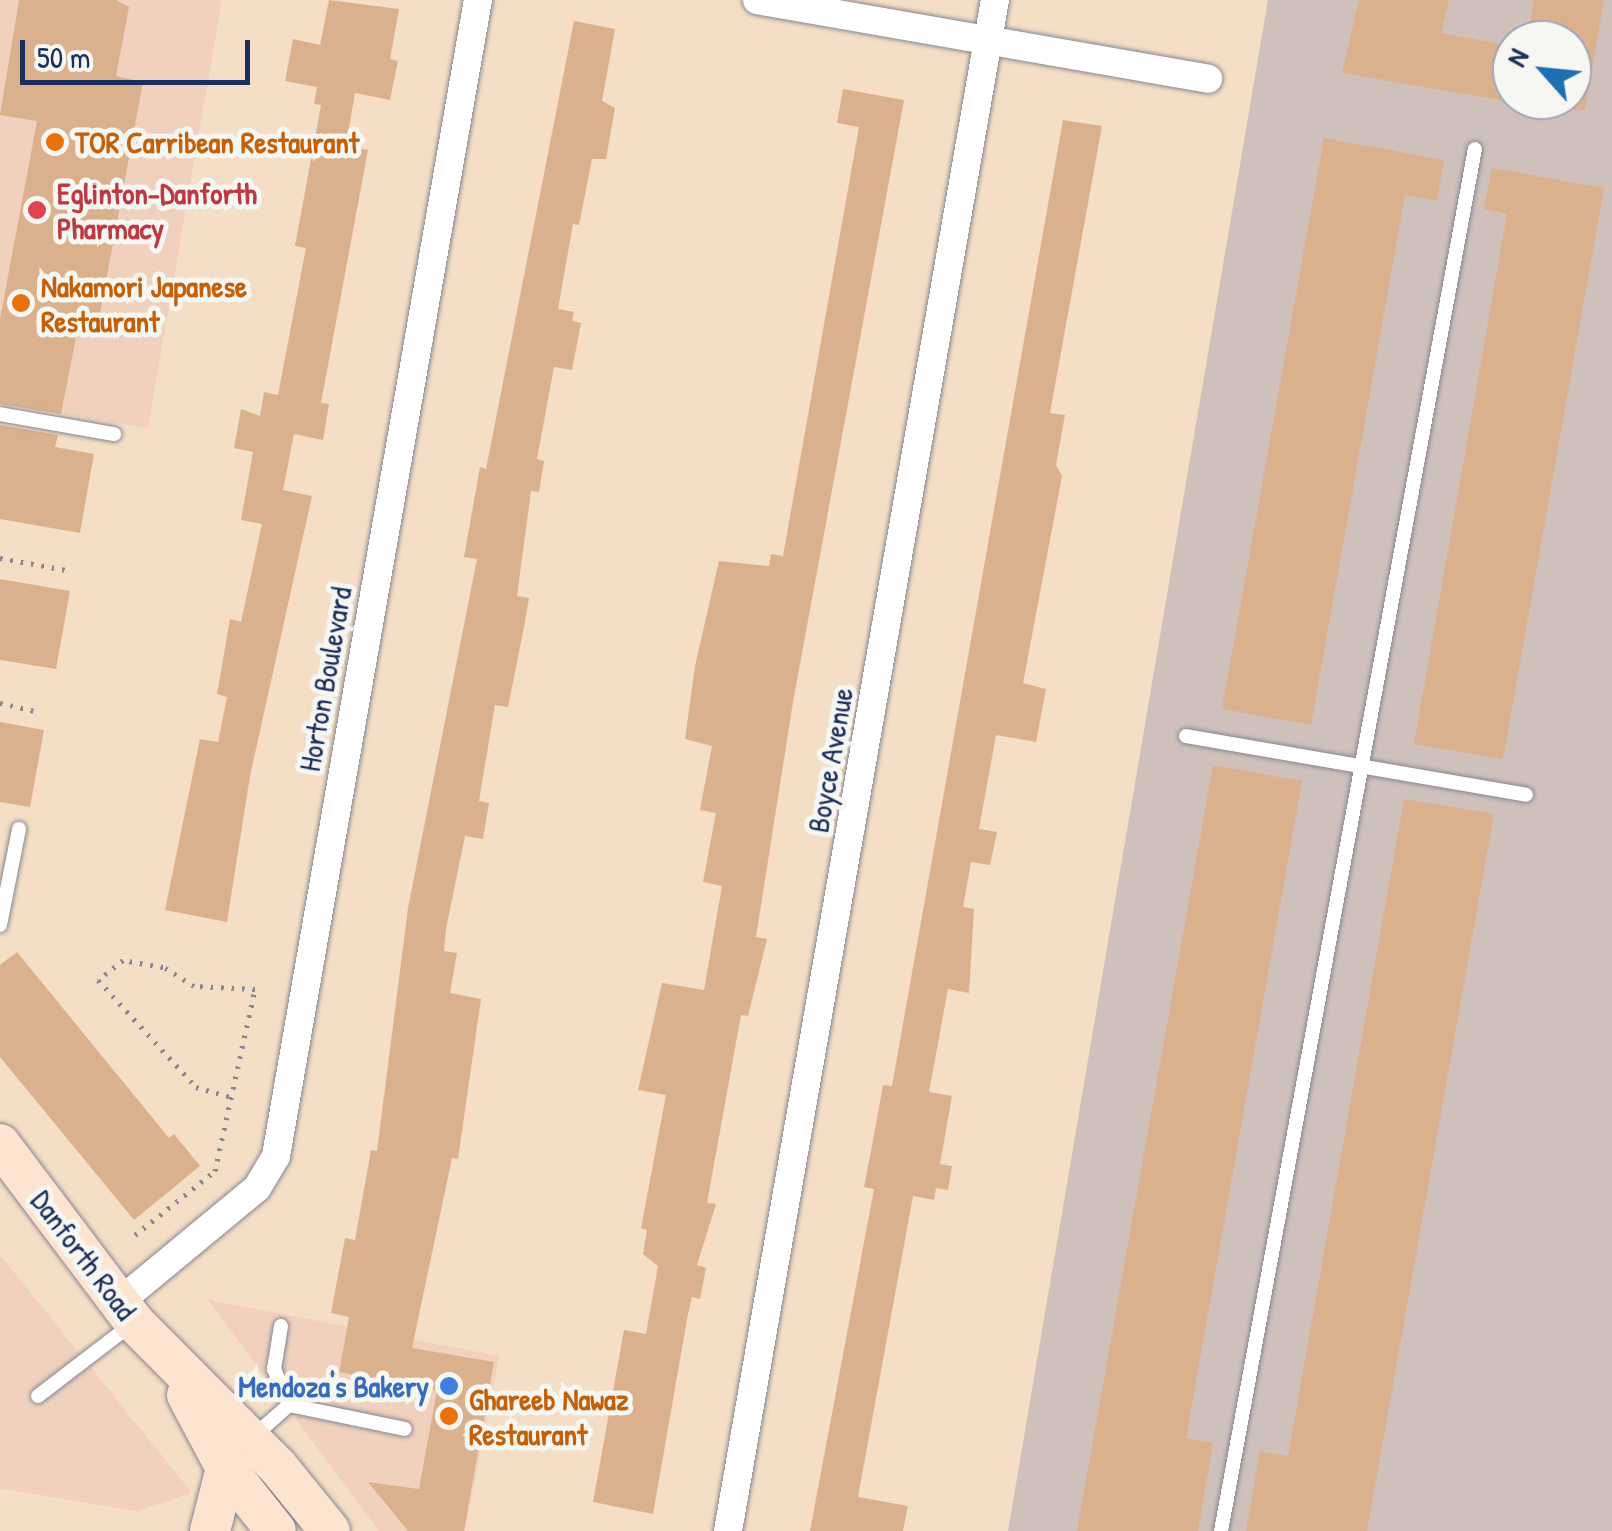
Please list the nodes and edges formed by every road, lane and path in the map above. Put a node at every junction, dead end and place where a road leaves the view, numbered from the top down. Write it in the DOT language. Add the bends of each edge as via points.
graph roads {
  1 [pos="478,0"];
  2 [pos="757,0"];
  3 [pos="996,0"];
  4 [pos="988,42"];
  5 [pos="1208,79"];
  6 [pos="1475,150"];
  7 [pos="0,414"];
  8 [pos="114,434"];
  9 [pos="0,558"];
  10 [pos="72,571"];
  11 [pos="0,704"];
  12 [pos="39,712"];
  13 [pos="1186,736"];
  14 [pos="1362,767"];
  15 [pos="1526,796"];
  16 [pos="20,829"];
  17 [pos="0,924"];
  18 [pos="231,1097"];
  19 [pos="0,1144"];
  20 [pos="136,1235"];
  21 [pos="126,1313"];
  22 [pos="281,1326"];
  23 [pos="38,1396"];
  24 [pos="289,1406"];
  25 [pos="405,1429"];
  26 [pos="238,1454"];
  27 [pos="210,1531"];
  28 [pos="276,1531"];
  29 [pos="330,1531"];
  30 [pos="728,1531"];
  31 [pos="1221,1531"];
  1 -- 21 [label="street, Horton Boulevard" via="276,1156 257,1188"];
  2 -- 4 [label="street"];
  3 -- 4 [label="street, Boyce Avenue"];
  4 -- 5 [label="street"];
  4 -- 30 [label="street, Boyce Avenue"];
  6 -- 14 [label="lane"];
  7 -- 8 [label="lane"];
  9 -- 10 [label="path"];
  11 -- 12 [label="path"];
  13 -- 14 [label="lane"];
  14 -- 15 [label="lane"];
  14 -- 31 [label="lane"];
  16 -- 17 [label="lane"];
  18 -- 18 [label="path" via="196,1087 98,980 123,960 163,967 194,986 255,989"];
  18 -- 20 [label="path" via="214,1171"];
  19 -- 21 [label="main road, Danforth Road"];
  21 -- 23 [label="lane"];
  21 -- 26 [label="main road, Danforth Road"];
  22 -- 24 [label="lane" via="274,1369"];
  24 -- 25 [label="lane"];
  24 -- 26 [label="lane"];
  26 -- 27 [label="main road"];
  26 -- 28 [label="main road, Danforth Road"];
  26 -- 29 [label="main road, Danforth Road"];
}
